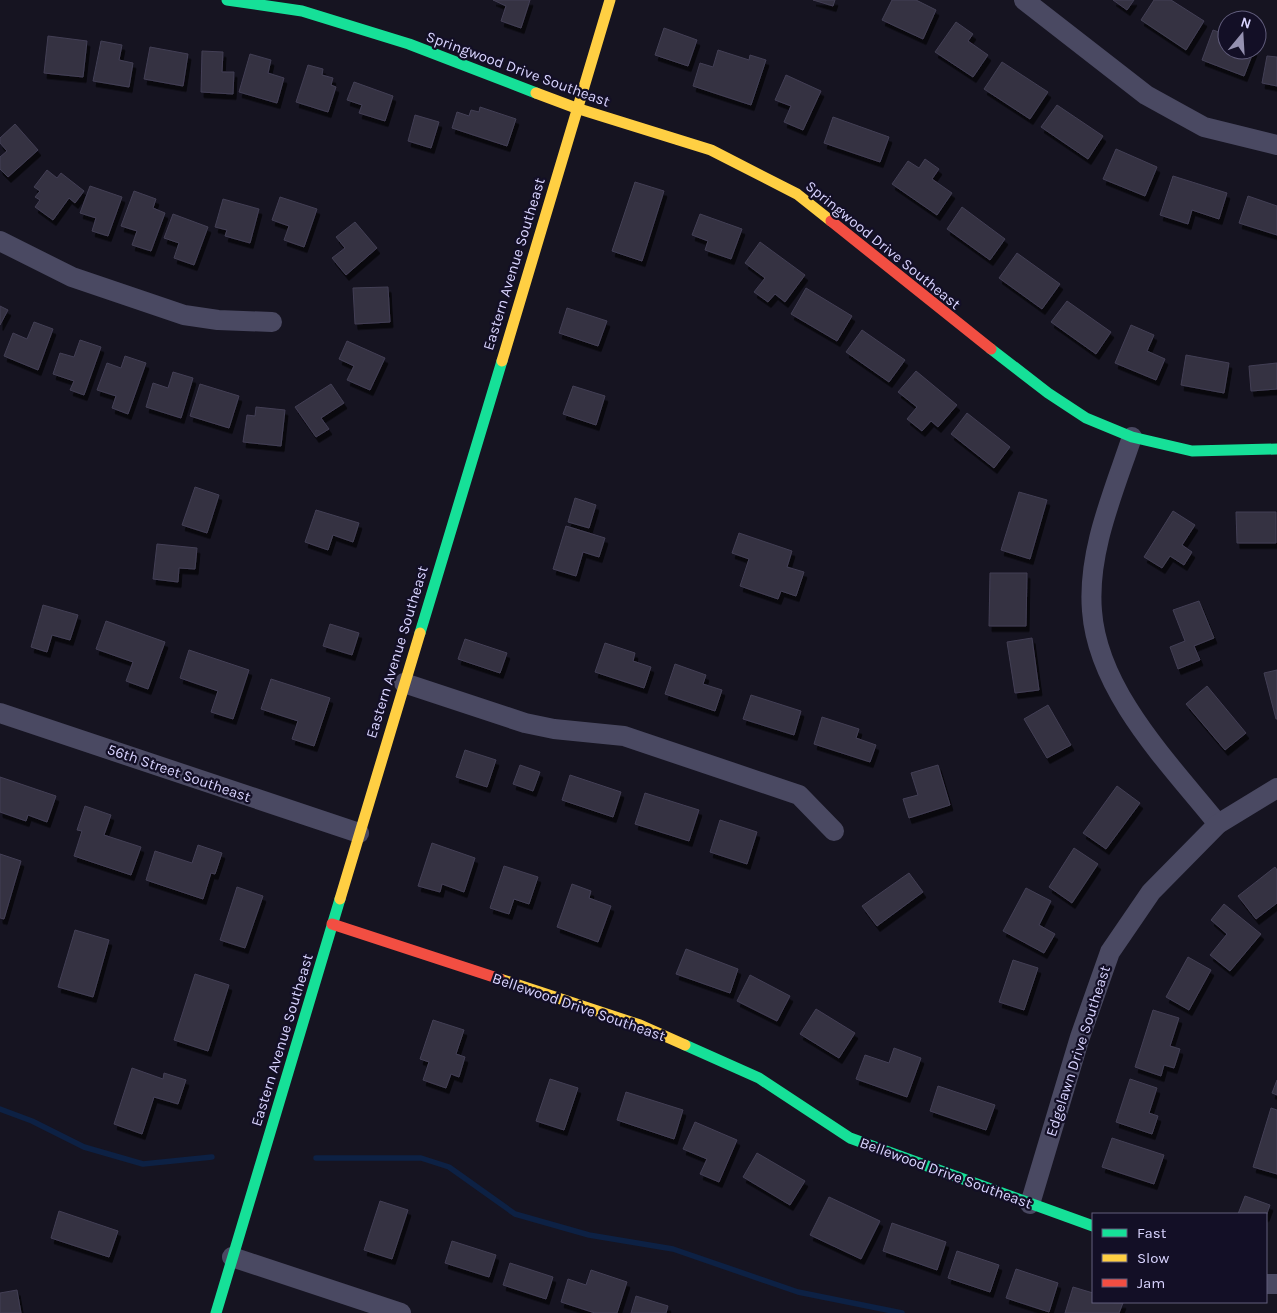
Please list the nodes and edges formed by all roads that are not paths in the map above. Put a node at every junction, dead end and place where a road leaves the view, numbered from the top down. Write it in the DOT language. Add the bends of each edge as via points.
graph roads {
  1 [pos="227,0"];
  2 [pos="610,0"];
  3 [pos="1024,0"];
  4 [pos="576,108"];
  5 [pos="1277,145"];
  6 [pos="0,241"];
  7 [pos="272,322"];
  8 [pos="1132,437"];
  9 [pos="1277,449"];
  10 [pos="404,683"];
  11 [pos="0,713"];
  12 [pos="1277,788"];
  13 [pos="1218,824"];
  14 [pos="834,831"];
  15 [pos="359,833"];
  16 [pos="332,924"];
  17 [pos="1030,1204"];
  18 [pos="1092,1226"];
  19 [pos="232,1257"];
  20 [pos="216,1313"];
  21 [pos="401,1313"];
  1 -- 4 [label="street, Springwood Drive Southeast" via="302,11 408,44"];
  2 -- 4 [label="street, Eastern Avenue Southeast"];
  3 -- 5 [label="street" via="1146,95 1204,126"];
  4 -- 8 [label="street, Springwood Drive Southeast" via="711,150 797,194 1048,393 1086,418"];
  4 -- 10 [label="street, Eastern Avenue Southeast"];
  6 -- 7 [label="street" via="72,278 184,315"];
  8 -- 9 [label="street, Springwood Drive Southeast" via="1192,451"];
  8 -- 13 [label="street" via="1103,523 1094,570 1092,610 1098,645 1135,721"];
  10 -- 14 [label="street" via="524,722 554,729 624,736 799,795"];
  10 -- 15 [label="street, Eastern Avenue Southeast"];
  11 -- 15 [label="street, 56th Street Southeast"];
  12 -- 13 [label="street, Edgelawn Drive Southeast"];
  13 -- 17 [label="street, Edgelawn Drive Southeast" via="1151,892 1110,952 1080,1037"];
  15 -- 16 [label="street, Eastern Avenue Southeast"];
  16 -- 17 [label="street, Bellewood Drive Southeast" via="640,1025 759,1078 850,1138"];
  16 -- 19 [label="street, Eastern Avenue Southeast"];
  17 -- 18 [label="street, Bellewood Drive Southeast"];
  19 -- 20 [label="street, Eastern Avenue Southeast"];
  19 -- 21 [label="street"];
}
